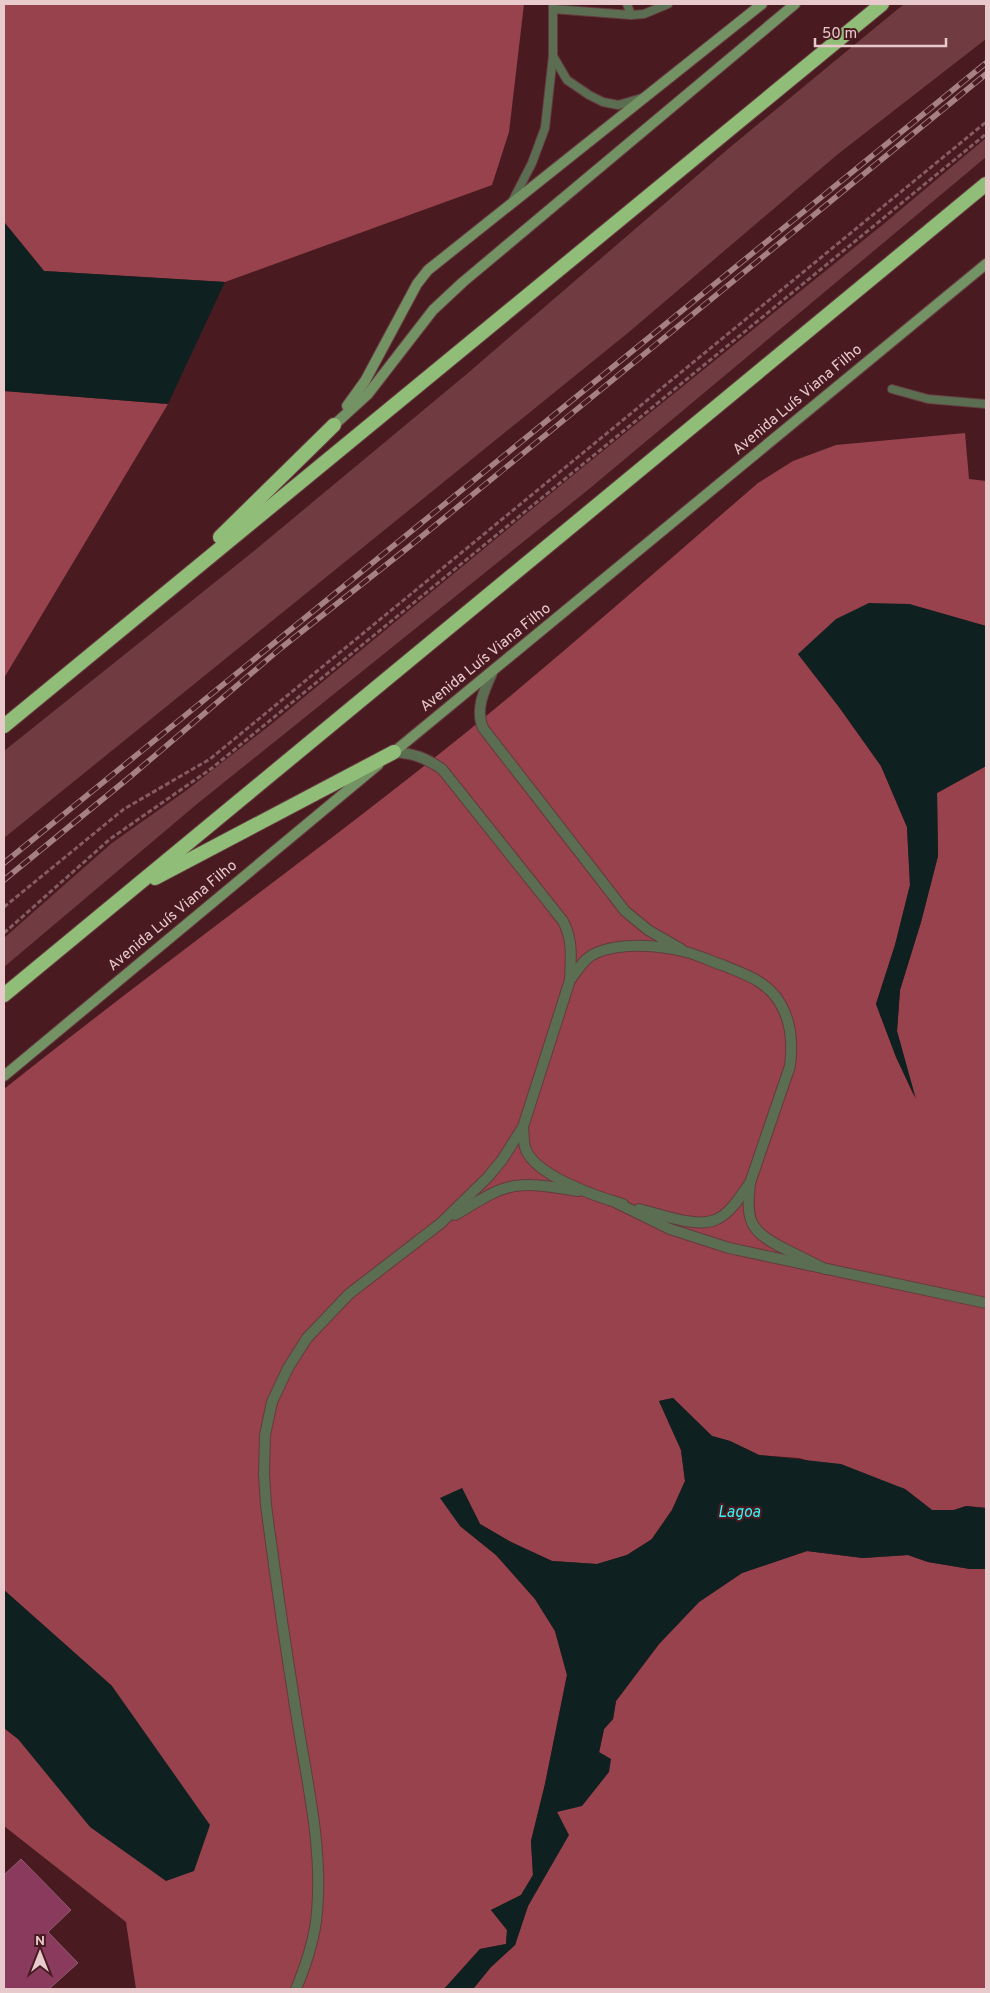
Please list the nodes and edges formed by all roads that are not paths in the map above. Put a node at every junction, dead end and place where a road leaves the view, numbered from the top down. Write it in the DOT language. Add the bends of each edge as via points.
graph roads {
  1 [pos="627,4"];
  2 [pos="668,4"];
  3 [pos="762,4"];
  4 [pos="795,4"];
  5 [pos="882,4"];
  6 [pos="553,6"];
  7 [pos="632,15"];
  8 [pos="553,56"];
  9 [pos="644,98"];
  10 [pos="986,184"];
  11 [pos="510,207"];
  12 [pos="986,264"];
  13 [pos="892,389"];
  14 [pos="986,404"];
  15 [pos="334,425"];
  16 [pos="157,599"];
  17 [pos="492,673"];
  18 [pos="4,726"];
  19 [pos="394,752"];
  20 [pos="130,891"];
  21 [pos="686,952"];
  22 [pos="570,980"];
  23 [pos="4,995"];
  24 [pos="4,1076"];
  25 [pos="523,1127"];
  26 [pos="750,1183"];
  27 [pos="587,1192"];
  28 [pos="618,1203"];
  29 [pos="441,1223"];
  30 [pos="825,1269"];
  31 [pos="986,1303"];
  32 [pos="296,1989"];
  1 -- 7 [label="lane"];
  2 -- 7 [label="lane" via="644,14"];
  3 -- 9 [label="main road"];
  4 -- 15 [label="main road" via="463,282 433,310 368,394"];
  5 -- 16 [label="highway"];
  6 -- 7 [label="lane"];
  6 -- 8 [label="lane"];
  8 -- 9 [label="lane" via="567,80 603,102 618,105"];
  8 -- 11 [label="lane" via="545,128"];
  9 -- 11 [label="main road"];
  10 -- 20 [label="highway"];
  11 -- 15 [label="main road" via="428,270 417,284 365,381"];
  12 -- 17 [label="main road, Avenida Luís Viana Filho"];
  13 -- 14 [label="lane" via="928,399"];
  15 -- 16 [label="highway"];
  16 -- 18 [label="highway"];
  17 -- 19 [label="main road, Avenida Luís Viana Filho"];
  17 -- 21 [label="street" via="479,711 483,728 625,911 648,930"];
  19 -- 20 [label="highway"];
  19 -- 22 [label="street" via="426,758 442,769 563,921 572,948"];
  19 -- 24 [label="main road, Avenida Luís Viana Filho"];
  20 -- 23 [label="highway"];
  21 -- 22 [label="street" via="636,945 619,946 593,954"];
  21 -- 26 [label="street" via="756,979 776,997 789,1025 790,1066"];
  22 -- 25 [label="street"];
  25 -- 27 [label="street" via="526,1150 538,1165"];
  25 -- 29 [label="street" via="488,1177"];
  26 -- 28 [label="street" via="724,1214 705,1222 684,1221"];
  26 -- 30 [label="street" via="749,1213 758,1233"];
  27 -- 28 [label="street"];
  27 -- 29 [label="street" via="548,1186 514,1186"];
  28 -- 30 [label="street" via="670,1230 729,1248"];
  29 -- 32 [label="street" via="349,1294 307,1338 276,1394 265,1435 268,1515 311,1803 317,1869 314,1929"];
  30 -- 31 [label="street"];
}
